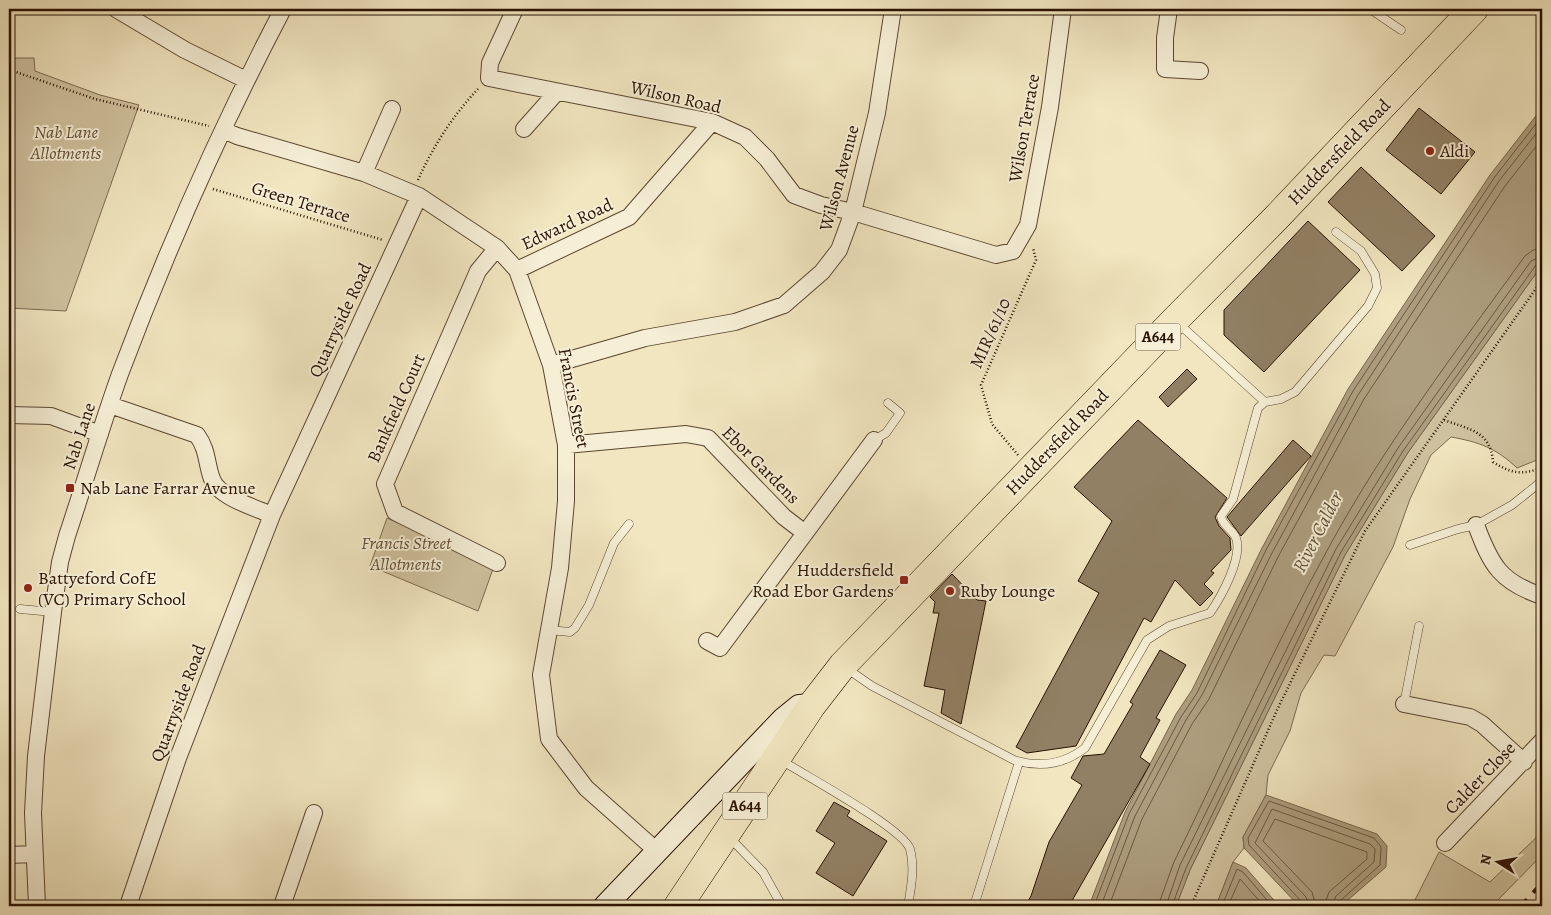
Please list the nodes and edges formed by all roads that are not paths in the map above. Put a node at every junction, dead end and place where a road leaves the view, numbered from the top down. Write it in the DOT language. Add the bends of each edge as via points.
graph roads {
  1 [pos="116,9"];
  2 [pos="283,9"];
  3 [pos="515,9"];
  4 [pos="893,9"];
  5 [pos="1063,9"];
  6 [pos="1169,9"];
  7 [pos="1370,9"];
  8 [pos="1474,9"];
  9 [pos="1401,30"];
  10 [pos="1200,71"];
  11 [pos="246,80"];
  12 [pos="556,93"];
  13 [pos="392,109"];
  14 [pos="712,122"];
  15 [pos="524,129"];
  16 [pos="223,130"];
  17 [pos="364,173"];
  18 [pos="415,194"];
  19 [pos="853,212"];
  20 [pos="1336,232"];
  21 [pos="497,248"];
  22 [pos="1013,251"];
  23 [pos="518,270"];
  24 [pos="1175,320"];
  25 [pos="551,365"];
  26 [pos="1265,402"];
  27 [pos="888,403"];
  28 [pos="110,405"];
  29 [pos="9,415"];
  30 [pos="100,434"];
  31 [pos="874,440"];
  32 [pos="566,445"];
  33 [pos="1542,481"];
  34 [pos="272,515"];
  35 [pos="628,524"];
  36 [pos="1476,525"];
  37 [pos="805,533"];
  38 [pos="1410,545"];
  39 [pos="497,563"];
  40 [pos="1542,596"];
  41 [pos="20,609"];
  42 [pos="53,612"];
  43 [pos="1418,626"];
  44 [pos="549,630"];
  45 [pos="707,641"];
  46 [pos="843,665"];
  47 [pos="1404,704"];
  48 [pos="812,705"];
  49 [pos="1542,741"];
  50 [pos="777,758"];
  51 [pos="1019,762"];
  52 [pos="1524,762"];
  53 [pos="314,813"];
  54 [pos="725,834"];
  55 [pos="1445,843"];
  56 [pos="658,852"];
  57 [pos="34,854"];
  58 [pos="9,855"];
  59 [pos="38,906"];
  60 [pos="129,906"];
  61 [pos="282,906"];
  62 [pos="605,906"];
  63 [pos="678,906"];
  64 [pos="782,906"];
  65 [pos="908,906"];
  66 [pos="974,906"];
  1 -- 11 [label="street" via="185,50"];
  2 -- 11 [label="street, Nab Lane"];
  3 -- 12 [label="street, Wilson Road" via="490,62 489,78"];
  4 -- 19 [label="street, Wilson Avenue" via="877,113"];
  5 -- 22 [label="street, Wilson Terrace" via="1050,107 1028,225"];
  6 -- 10 [label="street" via="1165,69"];
  7 -- 9 [label="lane"];
  8 -- 24 [label="highway, Huddersfield Road / A644"];
  11 -- 16 [label="street, Nab Lane"];
  12 -- 14 [label="street, Wilson Road"];
  12 -- 15 [label="street"];
  13 -- 17 [label="street"];
  14 -- 19 [label="street, Wilson Road" via="745,137 794,194 821,205"];
  14 -- 23 [label="street, Edward Road" via="629,217"];
  16 -- 17 [label="street, Francis Street"];
  16 -- 28 [label="street, Nab Lane" via="198,184"];
  17 -- 18 [label="street, Francis Street"];
  18 -- 21 [label="street, Francis Street"];
  18 -- 34 [label="street, Quarryside Road" via="397,244"];
  19 -- 22 [label="street, Wilson Road" via="996,255"];
  19 -- 25 [label="street, Wilson Avenue" via="839,250 822,272 784,305 735,322 645,338"];
  20 -- 26 [label="lane" via="1360,251 1375,274 1377,288 1368,306 1295,392"];
  21 -- 23 [label="street, Francis Street"];
  21 -- 39 [label="street, Bankfield Court" via="478,271 385,484 395,512"];
  23 -- 25 [label="street, Francis Street"];
  24 -- 26 [label="lane"];
  24 -- 46 [label="highway, Huddersfield Road / A644"];
  25 -- 32 [label="street, Francis Street"];
  26 -- 51 [label="lane" via="1258,408 1233,499 1221,516 1236,538 1237,549 1222,595 1210,613 1169,626 1147,640 1085,748 1071,759 1058,763"];
  27 -- 31 [label="lane" via="900,413 886,433"];
  28 -- 30 [label="street, Nab Lane"];
  28 -- 34 [label="street" via="197,436 205,446 213,481 223,493"];
  29 -- 30 [label="street" via="51,416"];
  30 -- 42 [label="street, Nab Lane" via="60,562"];
  31 -- 37 [label="street, Ebor Gardens"];
  32 -- 37 [label="street, Ebor Gardens" via="686,434 708,438 784,517"];
  32 -- 44 [label="street, Francis Street" via="566,501 560,568"];
  33 -- 36 [label="lane"];
  34 -- 60 [label="street, Quarryside Road" via="178,758"];
  35 -- 44 [label="lane" via="614,543 589,605 575,628 570,632"];
  36 -- 38 [label="lane"];
  36 -- 40 [label="street" via="1487,555 1498,572 1513,584"];
  37 -- 45 [label="street, Ebor Gardens" via="720,648"];
  41 -- 42 [label="lane"];
  42 -- 57 [label="street, Nab Lane" via="36,756"];
  43 -- 47 [label="lane"];
  44 -- 56 [label="street, Francis Street" via="541,675 549,739 586,788"];
  46 -- 48 [label="highway, Huddersfield Road / A644"];
  46 -- 51 [label="lane" via="872,686"];
  47 -- 52 [label="street" via="1470,717"];
  48 -- 50 [label="highway, Huddersfield Road / A644"];
  48 -- 56 [label="street" via="799,706 783,719"];
  49 -- 52 [label="street, Calder Close"];
  50 -- 54 [label="highway, Huddersfield Road / A644"];
  50 -- 65 [label="lane" via="903,838 912,862"];
  51 -- 66 [label="lane"];
  52 -- 55 [label="street, Calder Close"];
  53 -- 61 [label="street"];
  54 -- 63 [label="highway, Huddersfield Road / A644"];
  54 -- 64 [label="lane" via="763,872"];
  56 -- 62 [label="street"];
  57 -- 58 [label="street"];
  57 -- 59 [label="street, Nab Lane"];
}
